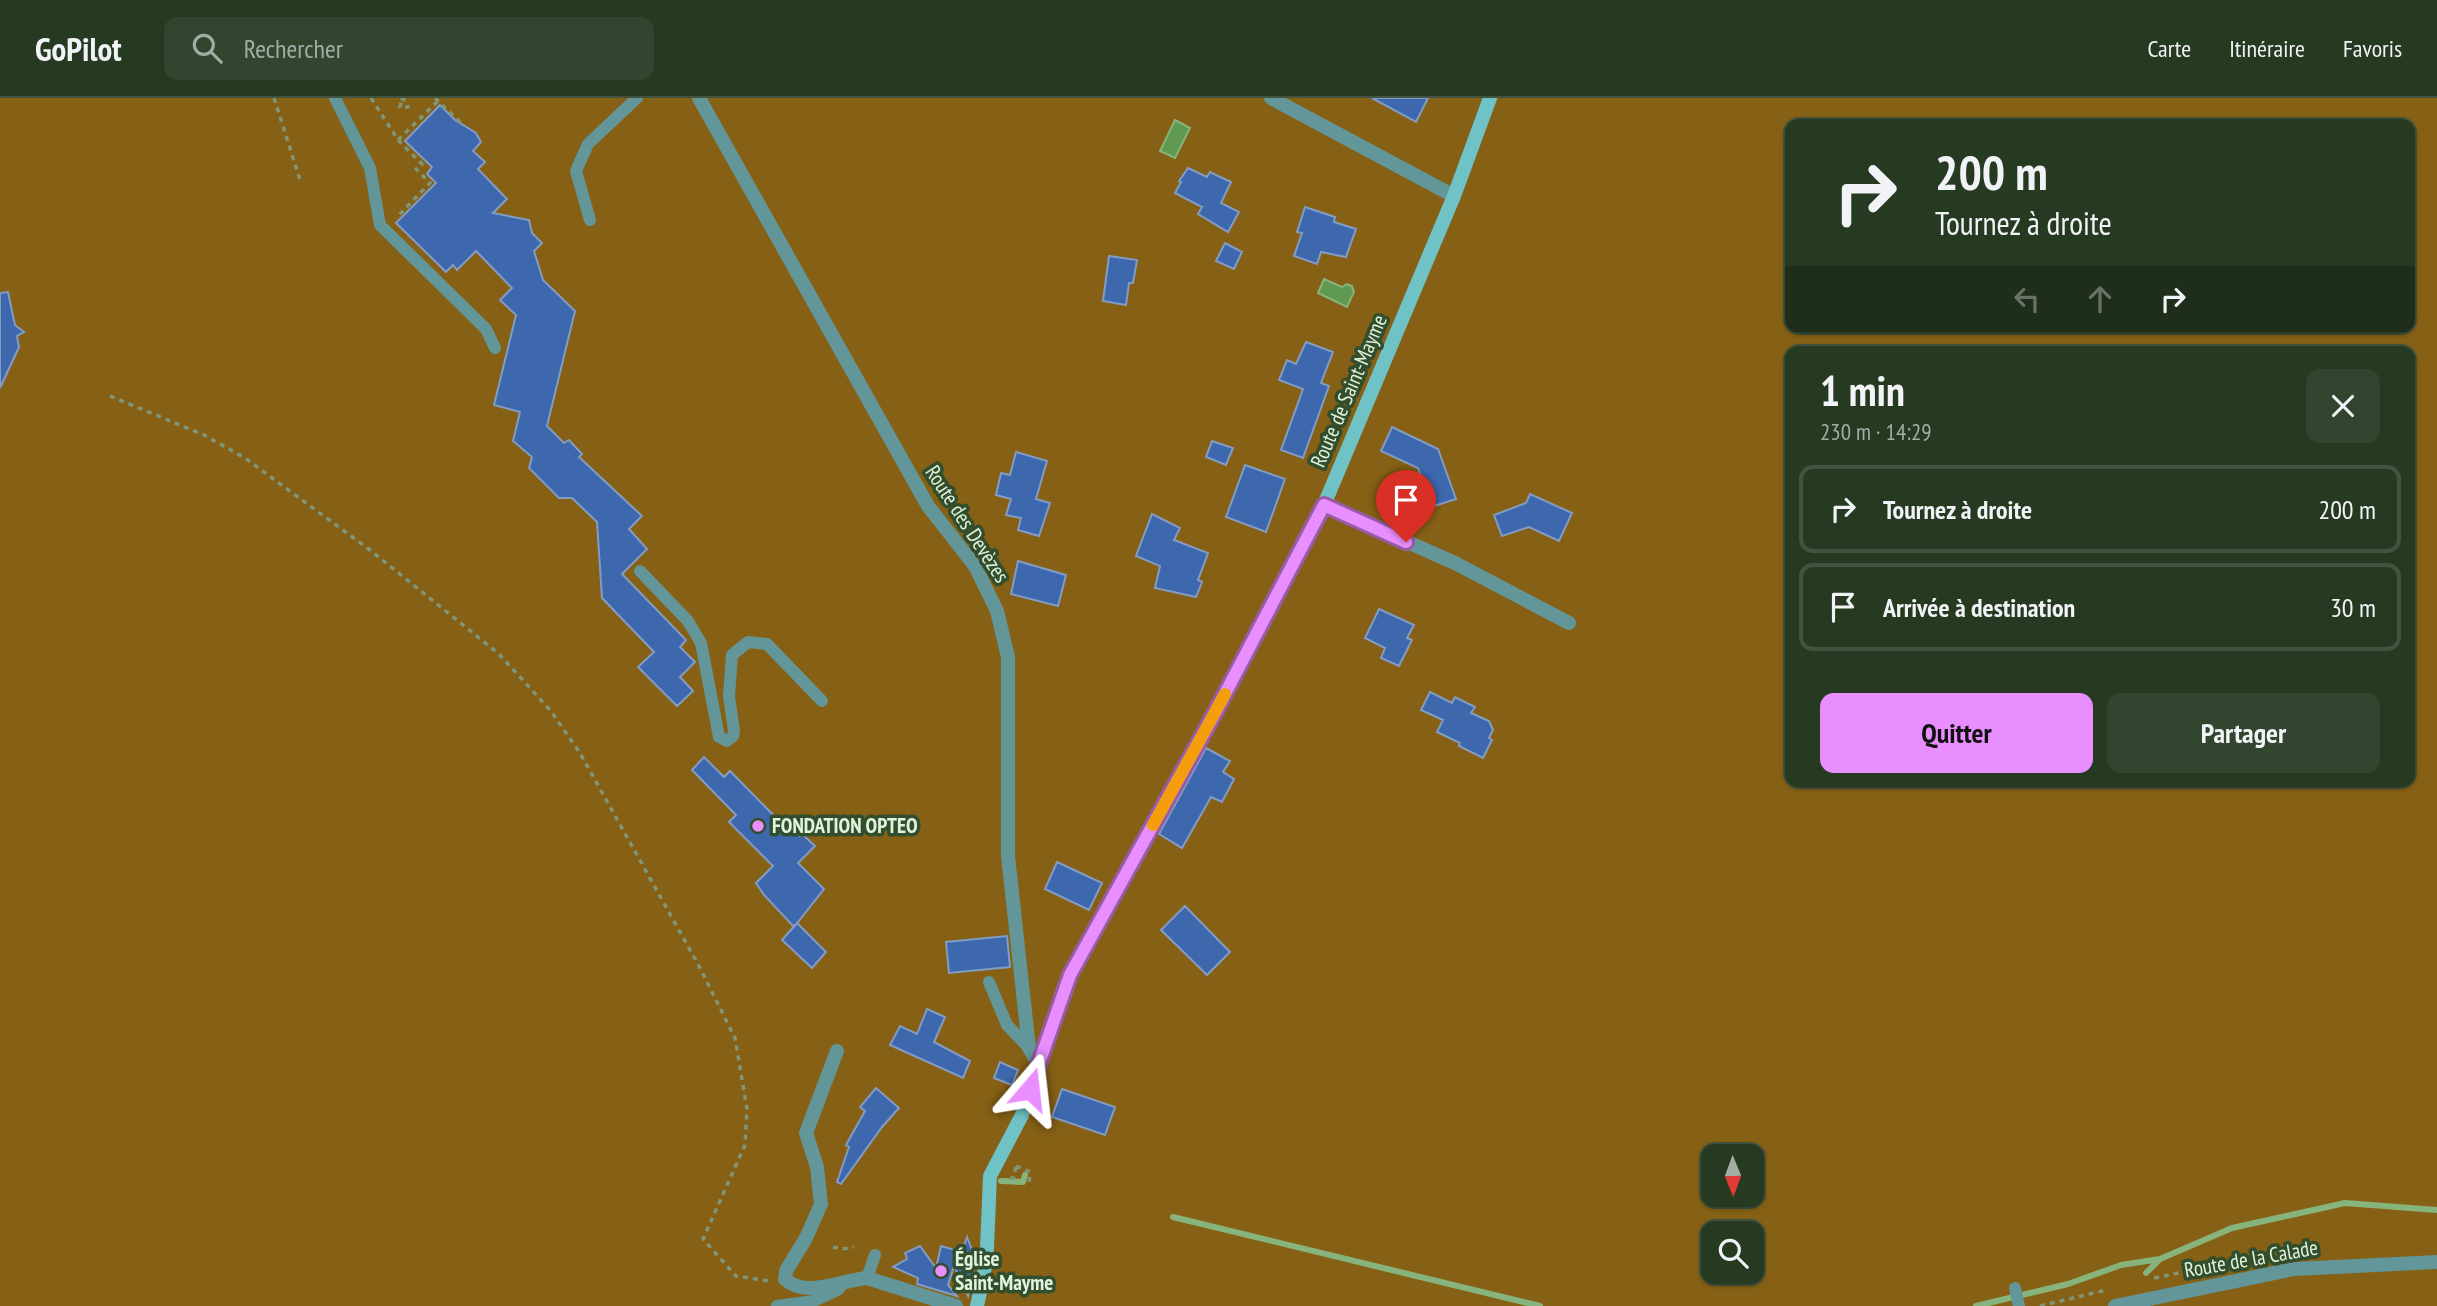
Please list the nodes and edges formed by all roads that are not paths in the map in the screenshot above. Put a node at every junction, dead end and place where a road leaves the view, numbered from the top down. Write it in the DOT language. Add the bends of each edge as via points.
graph roads {
  1 [pos="334,98"];
  2 [pos="637,98"];
  3 [pos="699,98"];
  4 [pos="1271,98"];
  5 [pos="1490,98"];
  6 [pos="1454,196"];
  7 [pos="590,220"];
  8 [pos="495,348"];
  9 [pos="1324,505"];
  10 [pos="640,571"];
  11 [pos="1569,623"];
  12 [pos="821,701"];
  13 [pos="989,982"];
  14 [pos="1029,1048"];
  15 [pos="837,1051"];
  16 [pos="1038,1063"];
  17 [pos="875,1255"];
  18 [pos="2437,1262"];
  19 [pos="867,1278"];
  20 [pos="840,1285"];
  21 [pos="2015,1288"];
  22 [pos="777,1306"];
  23 [pos="956,1306"];
  24 [pos="977,1306"];
  25 [pos="2019,1306"];
  26 [pos="2115,1306"];
  1 -- 8 [label="lane" via="370,168 380,225 486,329"];
  2 -- 7 [label="lane" via="588,144 576,171"];
  3 -- 14 [label="street, Route des Devèzes" via="928,506 975,566 997,611 1008,657 1008,856"];
  4 -- 6 [label="street"];
  5 -- 6 [label="street, Route de Saint-Mayme"];
  6 -- 9 [label="street, Route de Saint-Mayme"];
  9 -- 11 [label="street" via="1455,564"];
  9 -- 16 [label="street, Route de Saint-Mayme" via="1070,975"];
  10 -- 12 [label="lane" via="688,621 701,643 719,737 727,741 733,736 729,696 732,655 748,642 767,644"];
  13 -- 14 [label="lane" via="1007,1025"];
  14 -- 16 [label="street, Route des Devèzes"];
  15 -- 20 [label="street" via="806,1133 817,1167 821,1203 785,1279 801,1288"];
  16 -- 24 [label="street, Route de Saint-Mayme" via="1022,1115 990,1176 982,1213 984,1274"];
  17 -- 19 [label="lane"];
  18 -- 26 [label="street, Route de la Calade" via="2294,1269"];
  19 -- 20 [label="street"];
  19 -- 23 [label="street"];
  20 -- 22 [label="lane" via="814,1301"];
  21 -- 25 [label="lane"];
}
